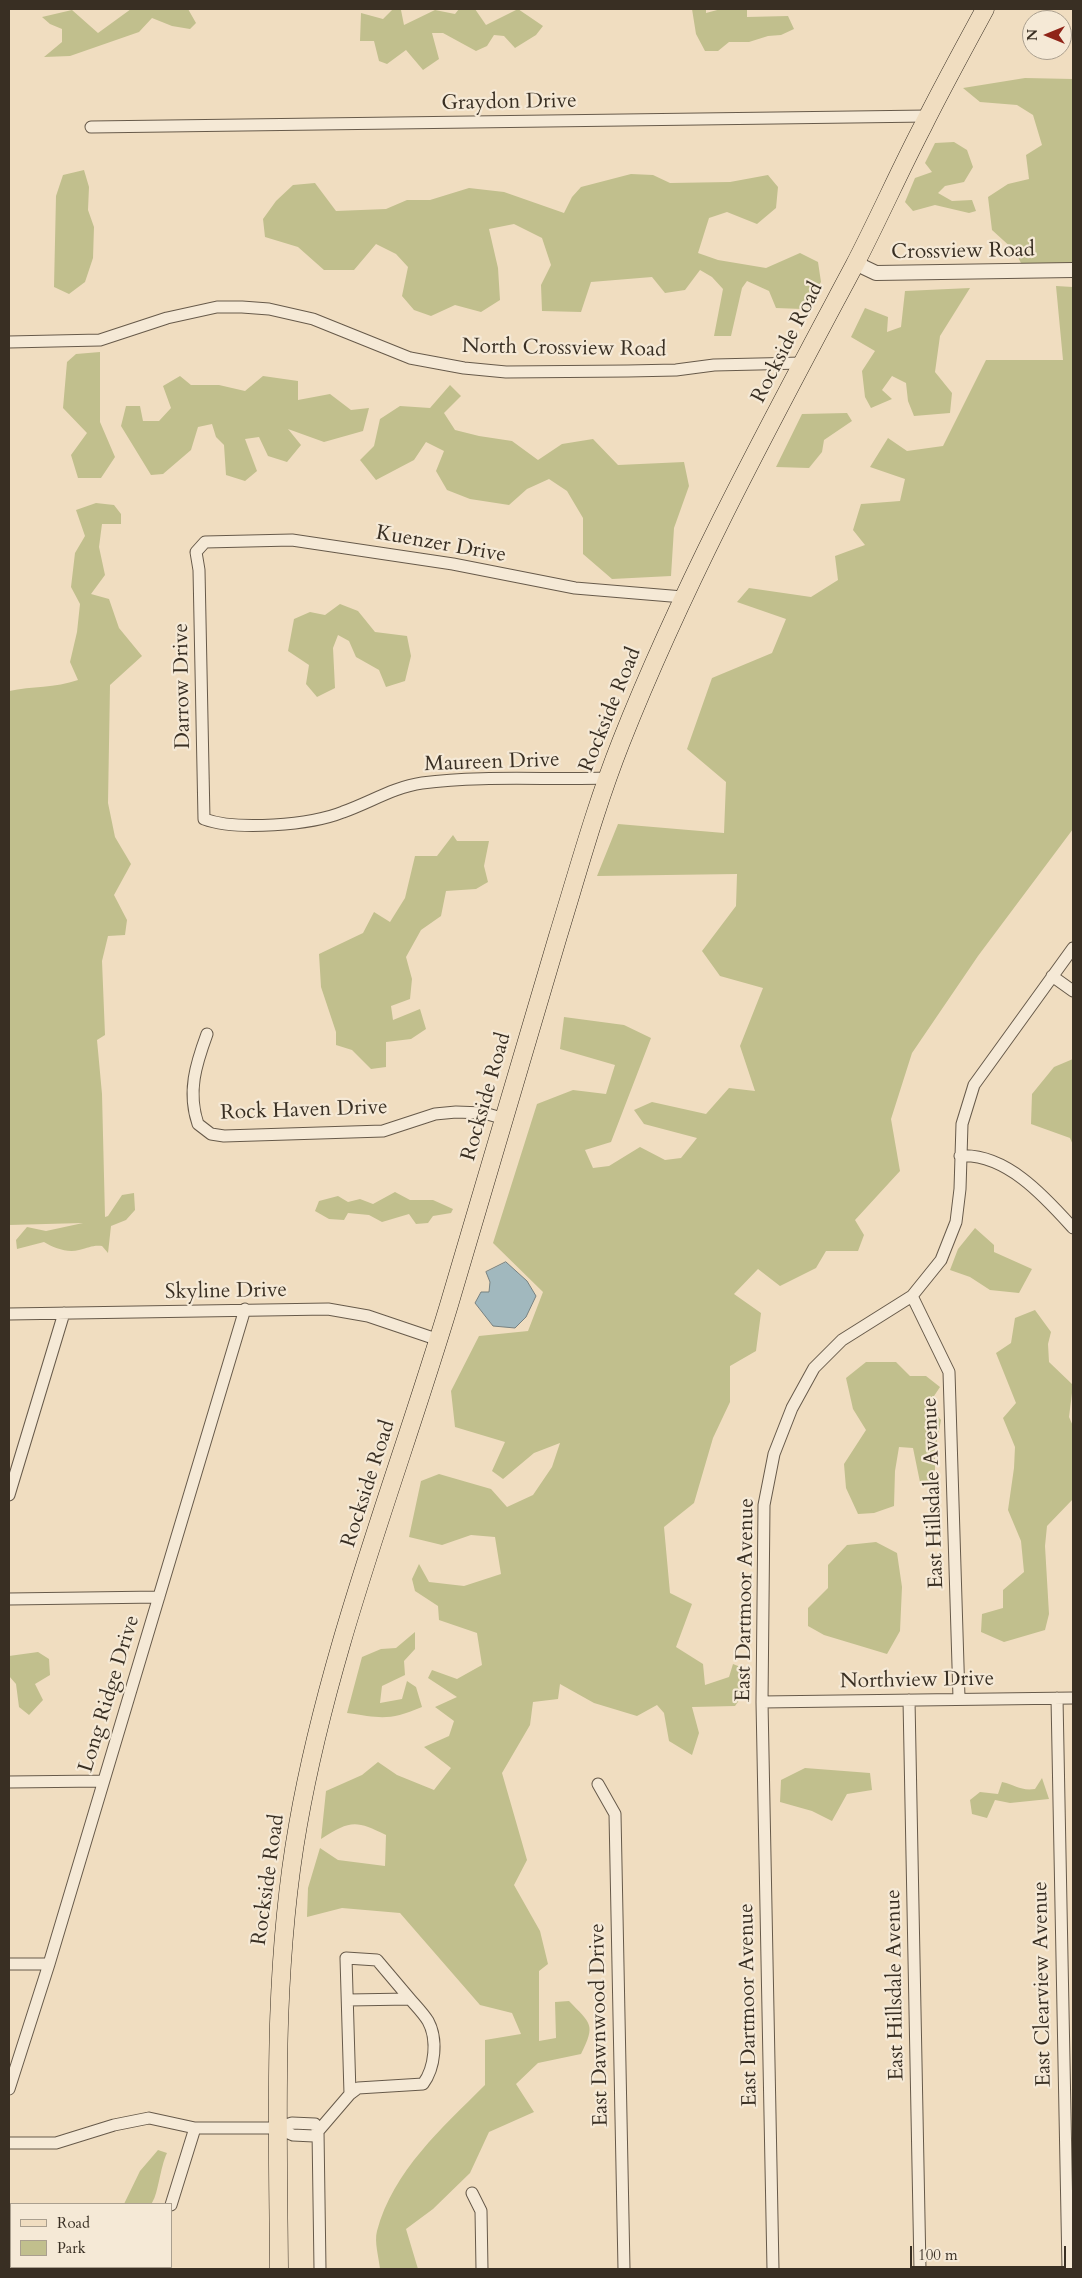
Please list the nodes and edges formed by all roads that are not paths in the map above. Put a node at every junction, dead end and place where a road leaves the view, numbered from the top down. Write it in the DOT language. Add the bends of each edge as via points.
graph roads {
  1 [pos="985,9"];
  2 [pos="928,116"];
  3 [pos="91,127"];
  4 [pos="855,263"];
  5 [pos="1073,270"];
  6 [pos="9,342"];
  7 [pos="802,363"];
  8 [pos="196,552"];
  9 [pos="683,597"];
  10 [pos="608,778"];
  11 [pos="204,819"];
  12 [pos="1073,948"];
  13 [pos="1052,976"];
  14 [pos="1073,992"];
  15 [pos="207,1034"];
  16 [pos="504,1119"];
  17 [pos="960,1156"];
  18 [pos="1073,1228"];
  19 [pos="912,1296"];
  20 [pos="245,1310"];
  21 [pos="64,1313"];
  22 [pos="9,1314"];
  23 [pos="438,1340"];
  24 [pos="9,1495"];
  25 [pos="159,1598"];
  26 [pos="9,1599"];
  27 [pos="959,1698"];
  28 [pos="1056,1698"];
  29 [pos="1073,1698"];
  30 [pos="909,1700"];
  31 [pos="762,1702"];
  32 [pos="102,1781"];
  33 [pos="9,1782"];
  34 [pos="598,1784"];
  35 [pos="9,1964"];
  36 [pos="49,1964"];
  37 [pos="410,1999"];
  38 [pos="348,2000"];
  39 [pos="9,2089"];
  40 [pos="350,2094"];
  41 [pos="195,2128"];
  42 [pos="277,2128"];
  43 [pos="318,2131"];
  44 [pos="9,2143"];
  45 [pos="472,2193"];
  46 [pos="172,2203"];
  47 [pos="279,2269"];
  48 [pos="320,2269"];
  49 [pos="482,2269"];
  50 [pos="624,2269"];
  51 [pos="773,2269"];
  52 [pos="920,2269"];
  53 [pos="1068,2269"];
  1 -- 2 [label="main road, Rockside Road"];
  2 -- 3 [label="street, Graydon Drive"];
  2 -- 4 [label="main road, Rockside Road"];
  4 -- 5 [label="street, Crossview Road" via="876,273"];
  4 -- 7 [label="main road, Rockside Road"];
  6 -- 7 [label="street, North Crossview Road" via="100,340 167,318 217,307 242,307 269,309 313,319 402,356 464,368 506,372 628,371"];
  7 -- 9 [label="main road, Rockside Road"];
  8 -- 9 [label="street, Kuenzer Drive" via="206,542 292,540 453,564 574,588"];
  8 -- 11 [label="street, Darrow Drive"];
  9 -- 10 [label="main road, Rockside Road"];
  10 -- 11 [label="street, Maureen Drive" via="447,780 393,791 342,813 295,823 219,825"];
  10 -- 16 [label="main road, Rockside Road"];
  12 -- 13 [label="street, East Dartmoor Avenue"];
  13 -- 14 [label="street"];
  13 -- 17 [label="street, East Dartmoor Avenue" via="974,1085 962,1124"];
  15 -- 16 [label="street, Rock Haven Drive" via="194,1066 193,1101 198,1124 211,1134 383,1131 435,1114 456,1112 484,1113"];
  16 -- 23 [label="main road, Rockside Road"];
  17 -- 18 [label="street" via="973,1155 994,1162 1023,1180"];
  17 -- 19 [label="street, East Dartmoor Avenue" via="956,1222 941,1260"];
  19 -- 27 [label="street, East Hillsdale Avenue" via="949,1372"];
  19 -- 31 [label="street, East Dartmoor Avenue" via="842,1340 814,1368 792,1408 774,1454 764,1505"];
  20 -- 21 [label="street, Skyline Drive"];
  20 -- 23 [label="street, Skyline Drive" via="328,1309 349,1312"];
  20 -- 25 [label="street, Long Ridge Drive"];
  21 -- 22 [label="street, Skyline Drive"];
  21 -- 24 [label="street"];
  23 -- 42 [label="main road, Rockside Road" via="356,1597 318,1730 298,1827 283,1928 278,2008"];
  25 -- 26 [label="street"];
  25 -- 32 [label="street, Long Ridge Drive"];
  27 -- 28 [label="street, Northview Drive"];
  27 -- 30 [label="street, Northview Drive"];
  28 -- 29 [label="street, Northview Drive"];
  28 -- 53 [label="street, East Clearview Avenue"];
  30 -- 31 [label="street, Northview Drive"];
  30 -- 52 [label="street, East Hillsdale Avenue"];
  31 -- 51 [label="street, East Dartmoor Avenue"];
  32 -- 33 [label="street"];
  32 -- 36 [label="street, Long Ridge Drive"];
  34 -- 50 [label="street, East Dawnwood Drive" via="615,1814"];
  35 -- 36 [label="street"];
  36 -- 39 [label="street, Long Ridge Drive"];
  37 -- 38 [label="street"];
  37 -- 38 [label="street" via="377,1960 346,1958"];
  37 -- 40 [label="street" via="428,2022 434,2064 431,2074 424,2084 358,2088"];
  38 -- 40 [label="street"];
  40 -- 43 [label="street"];
  41 -- 42 [label="street"];
  41 -- 44 [label="street" via="149,2118 56,2143"];
  41 -- 46 [label="street"];
  42 -- 43 [label="street" via="292,2123 315,2124"];
  42 -- 47 [label="main road, Rockside Road"];
  43 -- 48 [label="street"];
  45 -- 49 [label="street" via="481,2211"];
}
